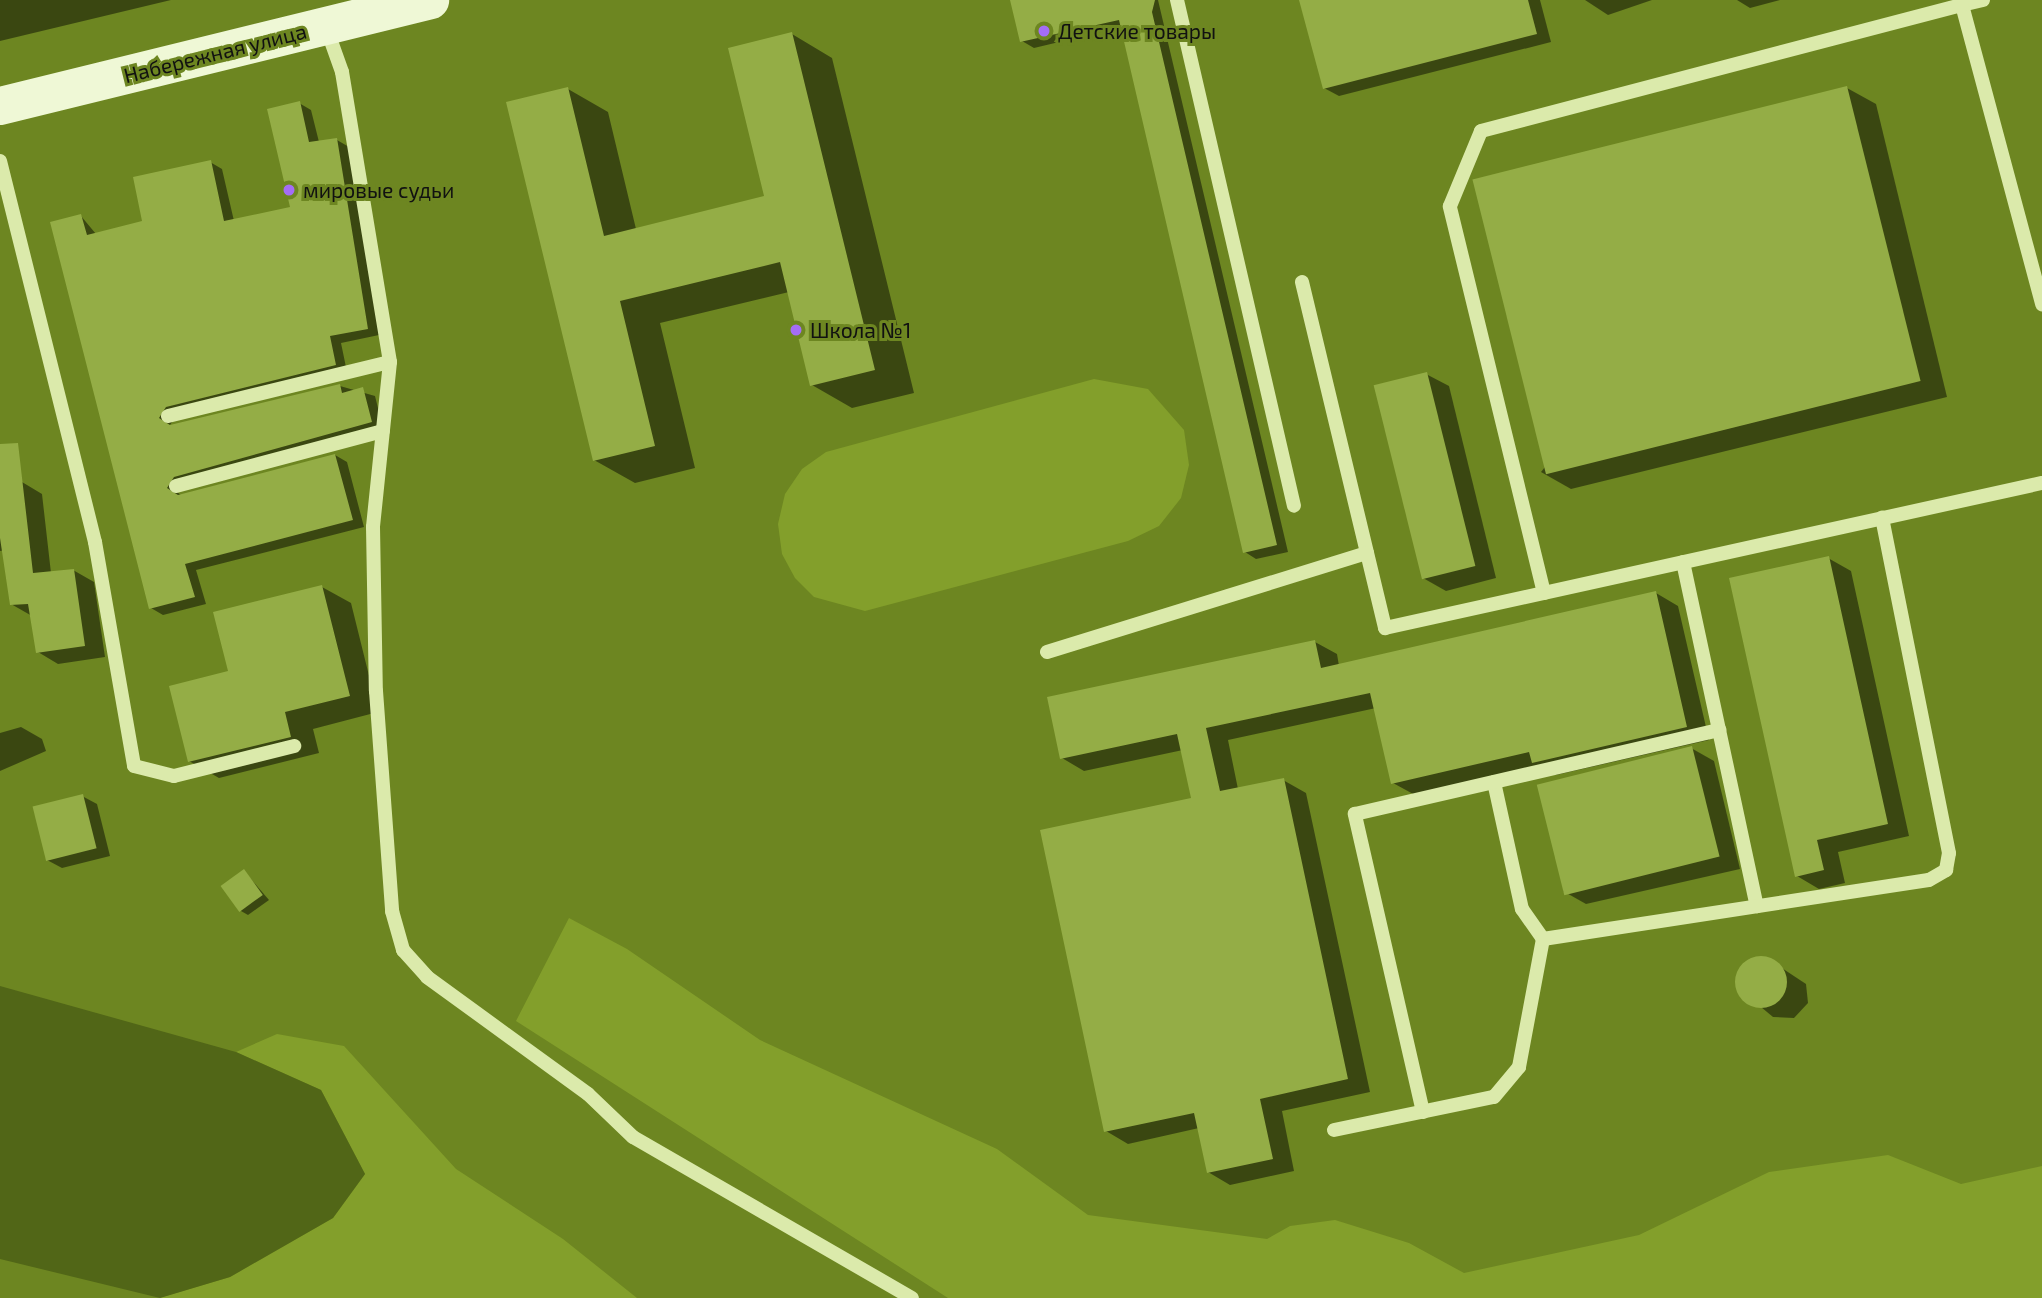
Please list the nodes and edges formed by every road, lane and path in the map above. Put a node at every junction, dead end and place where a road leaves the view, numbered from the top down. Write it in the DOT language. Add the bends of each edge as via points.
graph roads {
  1 [pos="430,0"];
  2 [pos="1177,0"];
  3 [pos="1983,0"];
  4 [pos="1962,5"];
  5 [pos="325,25"];
  6 [pos="0,106"];
  7 [pos="0,161"];
  8 [pos="1302,282"];
  9 [pos="2042,304"];
  10 [pos="390,362"];
  11 [pos="168,416"];
  12 [pos="383,431"];
  13 [pos="2042,483"];
  14 [pos="176,486"];
  15 [pos="1294,506"];
  16 [pos="1882,518"];
  17 [pos="1367,553"];
  18 [pos="1683,562"];
  19 [pos="1544,593"];
  20 [pos="1047,652"];
  21 [pos="1719,730"];
  22 [pos="294,746"];
  23 [pos="1494,782"];
  24 [pos="1757,906"];
  25 [pos="1543,939"];
  26 [pos="1423,1112"];
  27 [pos="1334,1130"];
  28 [pos="912,1298"];
  1 -- 5 [label="street, Набережная улица"];
  2 -- 15 [label="lane"];
  3 -- 4 [label="lane"];
  4 -- 9 [label="lane"];
  4 -- 19 [label="lane" via="1481,131 1450,206"];
  5 -- 6 [label="street, Набережная улица"];
  5 -- 10 [label="lane" via="342,72"];
  7 -- 22 [label="lane" via="95,542 134,766 174,776"];
  8 -- 17 [label="lane"];
  10 -- 11 [label="lane"];
  10 -- 12 [label="lane"];
  12 -- 14 [label="lane"];
  12 -- 28 [label="lane" via="373,527 376,691 392,911 403,950 427,977 588,1094 633,1137"];
  13 -- 16 [label="lane"];
  16 -- 18 [label="lane"];
  16 -- 24 [label="lane" via="1950,853 1946,870 1929,880"];
  17 -- 19 [label="lane" via="1385,628"];
  17 -- 20 [label="lane"];
  18 -- 19 [label="lane"];
  18 -- 21 [label="lane"];
  21 -- 23 [label="lane"];
  21 -- 24 [label="lane"];
  23 -- 25 [label="lane" via="1522,909"];
  23 -- 26 [label="lane" via="1354,814"];
  24 -- 25 [label="lane"];
  25 -- 26 [label="lane" via="1519,1067 1494,1097"];
  26 -- 27 [label="lane"];
}
